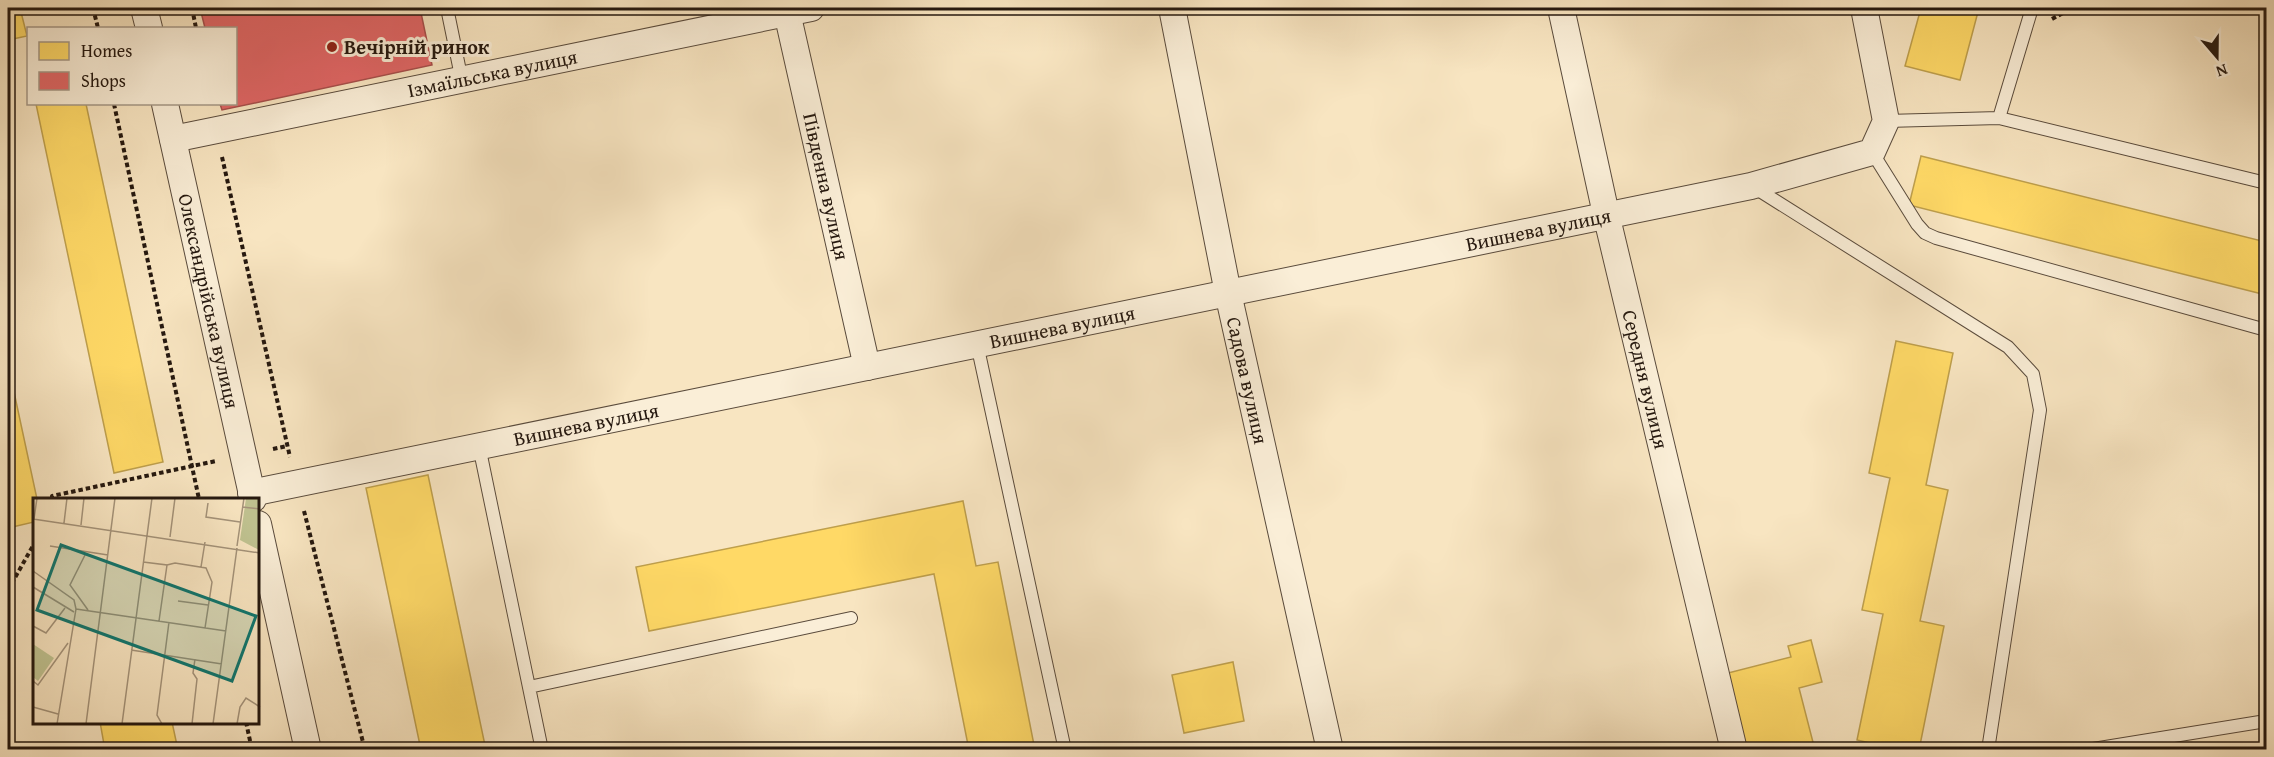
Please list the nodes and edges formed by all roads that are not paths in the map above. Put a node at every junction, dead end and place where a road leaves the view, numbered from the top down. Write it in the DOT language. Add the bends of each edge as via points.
graph roads {
  1 [pos="144,8"];
  2 [pos="447,8"];
  3 [pos="1172,8"];
  4 [pos="1561,8"];
  5 [pos="1864,8"];
  6 [pos="2032,8"];
  7 [pos="795,9"];
  8 [pos="149,27"];
  9 [pos="462,81"];
  10 [pos="165,105"];
  11 [pos="1999,118"];
  12 [pos="1886,122"];
  13 [pos="173,139"];
  14 [pos="1872,152"];
  15 [pos="2266,183"];
  16 [pos="1751,186"];
  17 [pos="1606,214"];
  18 [pos="1228,293"];
  19 [pos="2266,330"];
  20 [pos="977,344"];
  21 [pos="867,367"];
  22 [pos="479,446"];
  23 [pos="252,496"];
  24 [pos="260,533"];
  25 [pos="851,618"];
  26 [pos="529,687"];
  27 [pos="2266,721"];
  28 [pos="308,750"];
  29 [pos="542,750"];
  30 [pos="1065,750"];
  31 [pos="1330,750"];
  32 [pos="1734,750"];
  33 [pos="1988,750"];
  34 [pos="2086,750"];
  1 -- 8 [label="street"];
  2 -- 9 [label="lane"];
  3 -- 18 [label="street, Садова вулиця"];
  4 -- 17 [label="street, Середня вулиця"];
  5 -- 12 [label="street"];
  6 -- 11 [label="lane"];
  7 -- 9 [label="street, Ізмаїльська вулиця"];
  7 -- 21 [label="street, Південна вулиця"];
  9 -- 13 [label="street, Ізмаїльська вулиця"];
  10 -- 13 [label="street, Олександрійська вулиця"];
  11 -- 12 [label="lane"];
  11 -- 15 [label="lane"];
  12 -- 14 [label="street"];
  13 -- 23 [label="street, Олександрійська вулиця"];
  14 -- 16 [label="street, Вишнева вулиця"];
  14 -- 19 [label="lane" via="1917,224 1936,238"];
  16 -- 17 [label="street, Вишнева вулиця"];
  16 -- 33 [label="lane" via="2008,347 2033,374 2040,410"];
  17 -- 18 [label="street, Вишнева вулиця"];
  17 -- 32 [label="street, Середня вулиця"];
  18 -- 20 [label="street, Вишнева вулиця"];
  18 -- 31 [label="street, Садова вулиця"];
  20 -- 21 [label="street, Вишнева вулиця"];
  20 -- 30 [label="lane"];
  21 -- 22 [label="street, Вишнева вулиця"];
  22 -- 23 [label="street, Вишнева вулиця" via="297,483"];
  22 -- 26 [label="lane"];
  24 -- 28 [label="street"];
  25 -- 26 [label="lane"];
  26 -- 29 [label="lane"];
  27 -- 34 [label="lane"];
}
